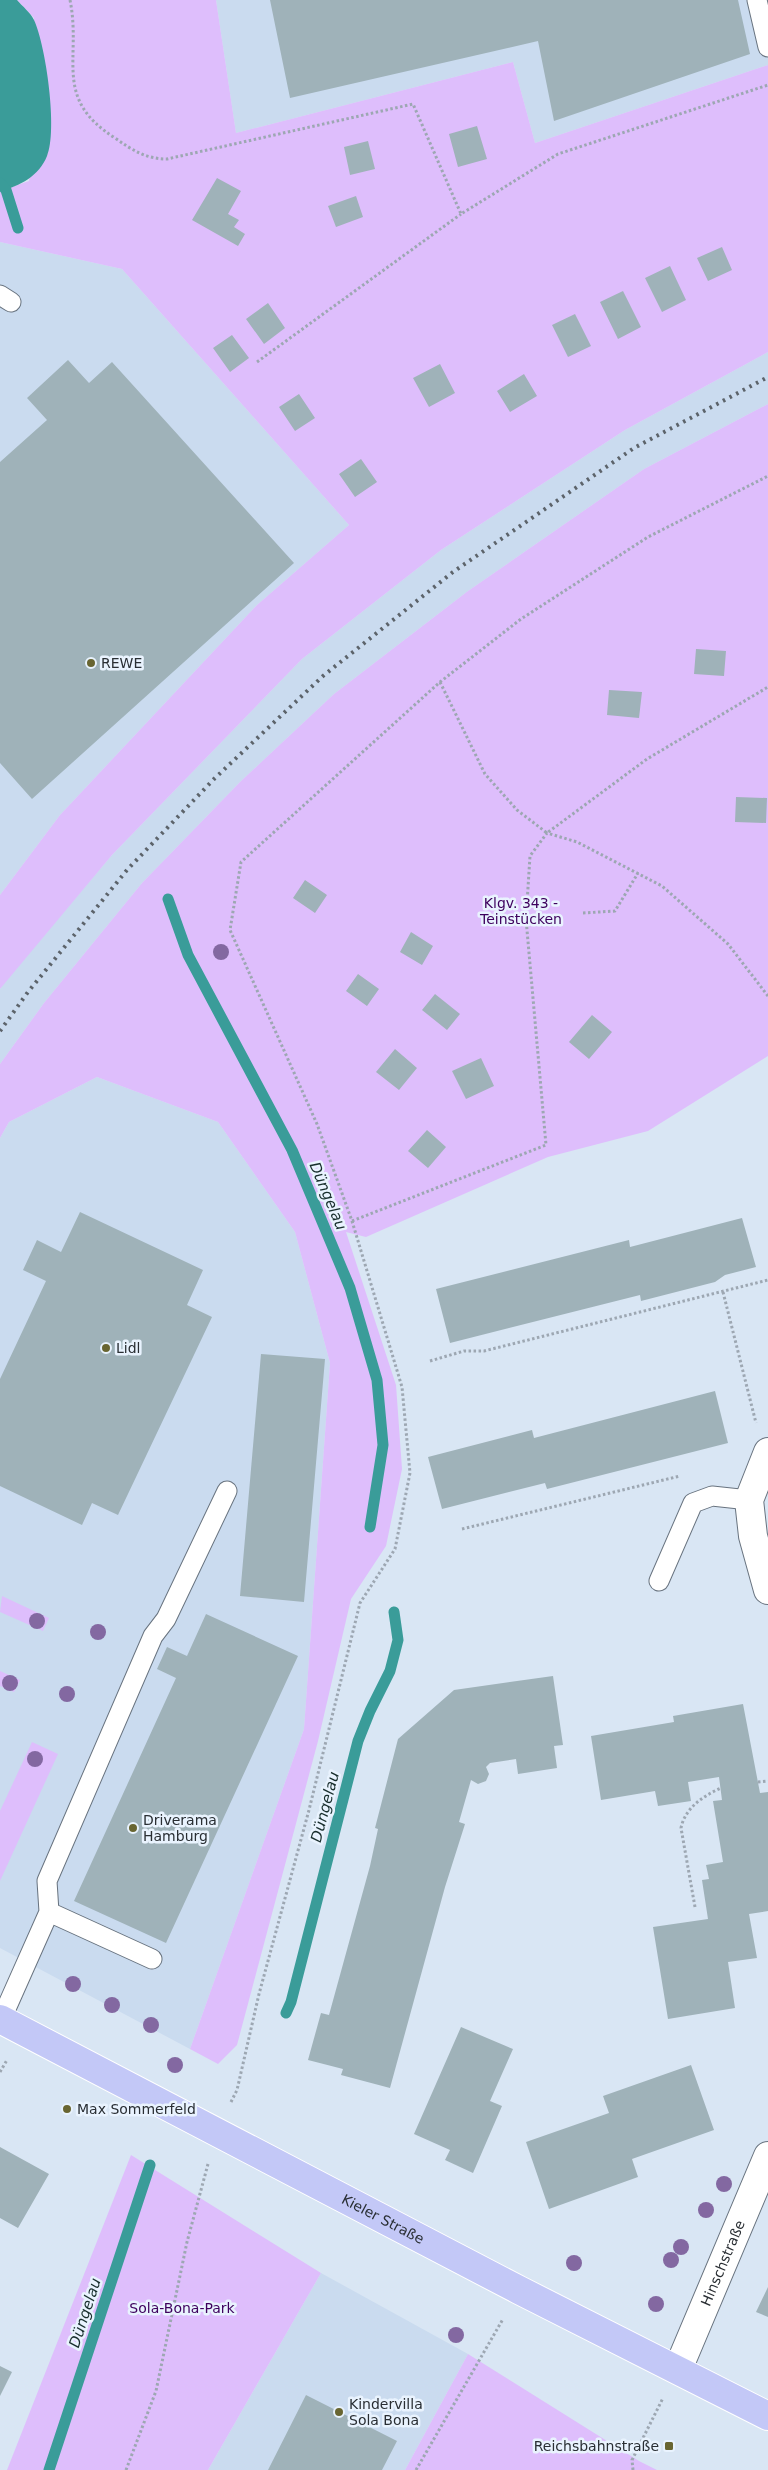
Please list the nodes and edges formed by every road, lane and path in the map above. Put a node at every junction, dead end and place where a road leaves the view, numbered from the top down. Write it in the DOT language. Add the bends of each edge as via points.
graph roads {
  1 [pos="70,0"];
  2 [pos="757,0"];
  3 [pos="768,47"];
  4 [pos="768,85"];
  5 [pos="461,214"];
  6 [pos="256,362"];
  7 [pos="768,476"];
  8 [pos="440,682"];
  9 [pos="768,687"];
  10 [pos="547,833"];
  11 [pos="638,873"];
  12 [pos="582,913"];
  13 [pos="768,996"];
  14 [pos="352,1221"];
  15 [pos="768,1280"];
  16 [pos="723,1292"];
  17 [pos="430,1361"];
  18 [pos="766,1454"];
  19 [pos="689,1474"];
  20 [pos="227,1491"];
  21 [pos="749,1500"];
  22 [pos="462,1529"];
  23 [pos="660,1581"];
  24 [pos="768,1590"];
  25 [pos="768,1781"];
  26 [pos="758,1782"];
  27 [pos="721,1788"];
  28 [pos="695,1907"];
  29 [pos="49,1912"];
  30 [pos="152,1960"];
  31 [pos="0,2019"];
  32 [pos="217,2130"];
  33 [pos="768,2156"];
  34 [pos="519,2290"];
  35 [pos="678,2369"];
  36 [pos="768,2416"];
  37 [pos="126,2470"];
  38 [pos="416,2470"];
  39 [pos="633,2470"];
  1 -- 5 [label="path" via="74,85 78,100 100,129 137,153 151,159 167,159 413,104"];
  2 -- 3 [label="lane"];
  4 -- 5 [label="path" via="558,154"];
  5 -- 6 [label="path"];
  7 -- 8 [label="path" via="648,537 521,619"];
  8 -- 10 [label="path" via="485,774 517,810"];
  8 -- 14 [label="path" via="241,862 239,872 230,930 316,1124"];
  9 -- 10 [label="path" via="647,759"];
  10 -- 11 [label="path" via="577,842"];
  10 -- 14 [label="path" via="530,856 526,919 546,1145"];
  11 -- 12 [label="path" via="615,910"];
  11 -- 13 [label="path" via="662,886 728,944"];
  14 -- 32 [label="path" via="402,1387 410,1473 395,1549 360,1602 237,2090"];
  15 -- 16 [label="path"];
  16 -- 17 [label="path" via="484,1351 464,1352"];
  16 -- 18 [label="path"];
  18 -- 21 [label="street"];
  19 -- 22 [label="path"];
  20 -- 29 [label="lane" via="166,1618 153,1636 47,1881"];
  21 -- 23 [label="lane" via="712,1496 693,1503"];
  21 -- 24 [label="street" via="753,1536"];
  25 -- 26 [label="path"];
  27 -- 28 [label="path" via="702,1797 683,1820 681,1828"];
  29 -- 30 [label="lane"];
  29 -- 31 [label="lane"];
  31 -- 32 [label="main road, Kieler Straße"];
  32 -- 34 [label="main road, Kieler Straße"];
  32 -- 37 [label="path" via="187,2242 156,2391"];
  33 -- 35 [label="street, Hinschstraße"];
  34 -- 35 [label="main road, Kieler Straße"];
  34 -- 38 [label="path"];
  35 -- 36 [label="main road, Kieler Straße"];
  35 -- 39 [label="path" via="632,2460"];
}
